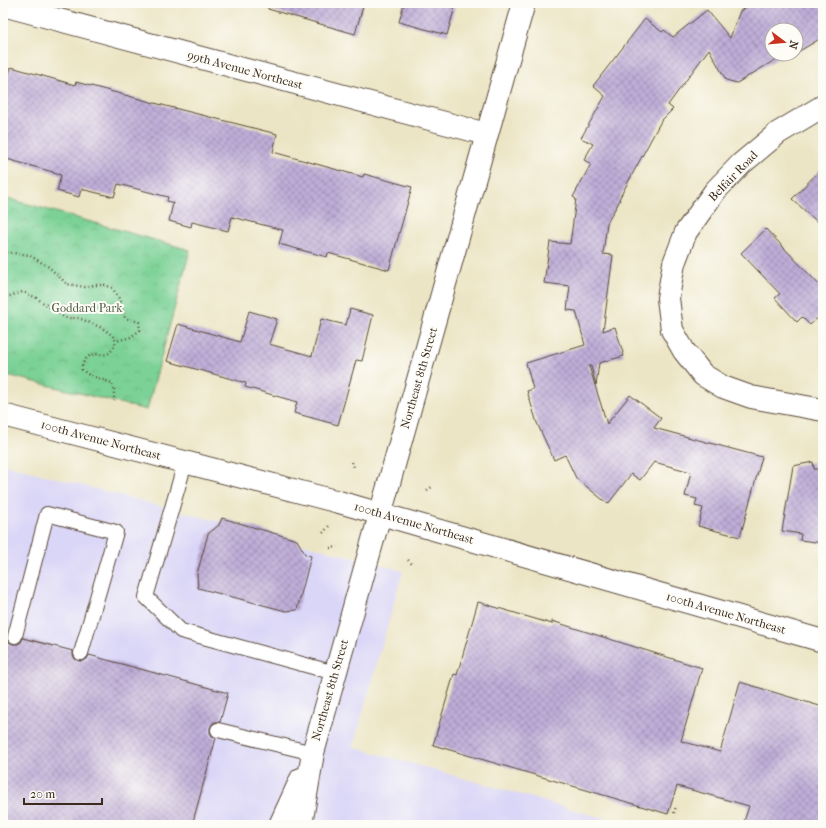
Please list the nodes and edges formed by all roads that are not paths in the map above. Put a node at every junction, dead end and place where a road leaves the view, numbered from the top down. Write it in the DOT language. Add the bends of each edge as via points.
graph roads {
  1 [pos="524,3"];
  2 [pos="3,5"];
  3 [pos="823,106"];
  4 [pos="486,134"];
  5 [pos="823,410"];
  6 [pos="3,414"];
  7 [pos="185,462"];
  8 [pos="380,514"];
  9 [pos="15,636"];
  10 [pos="823,641"];
  11 [pos="81,653"];
  12 [pos="335,673"];
  13 [pos="218,730"];
  14 [pos="313,753"];
  15 [pos="280,825"];
  16 [pos="301,825"];
  1 -- 4 [label="main road, Northeast 8th Street"];
  2 -- 4 [label="main road, 99th Avenue Northeast"];
  3 -- 5 [label="main road, Belfair Road" via="778,133 741,164 715,191 686,232 674,263 668,298 672,330 684,351 703,375 723,387 751,397"];
  4 -- 8 [label="main road, Northeast 8th Street"];
  6 -- 7 [label="main road, 100th Avenue Northeast"];
  7 -- 8 [label="main road, 100th Avenue Northeast"];
  7 -- 12 [label="lane" via="146,597 181,631"];
  8 -- 10 [label="main road, 100th Avenue Northeast"];
  8 -- 12 [label="main road, Northeast 8th Street"];
  9 -- 11 [label="lane" via="47,514 116,532"];
  12 -- 14 [label="main road, Northeast 8th Street"];
  13 -- 14 [label="lane"];
  14 -- 15 [label="main road, Northeast 8th Street"];
  14 -- 16 [label="main road, Northeast 8th Street"];
}
